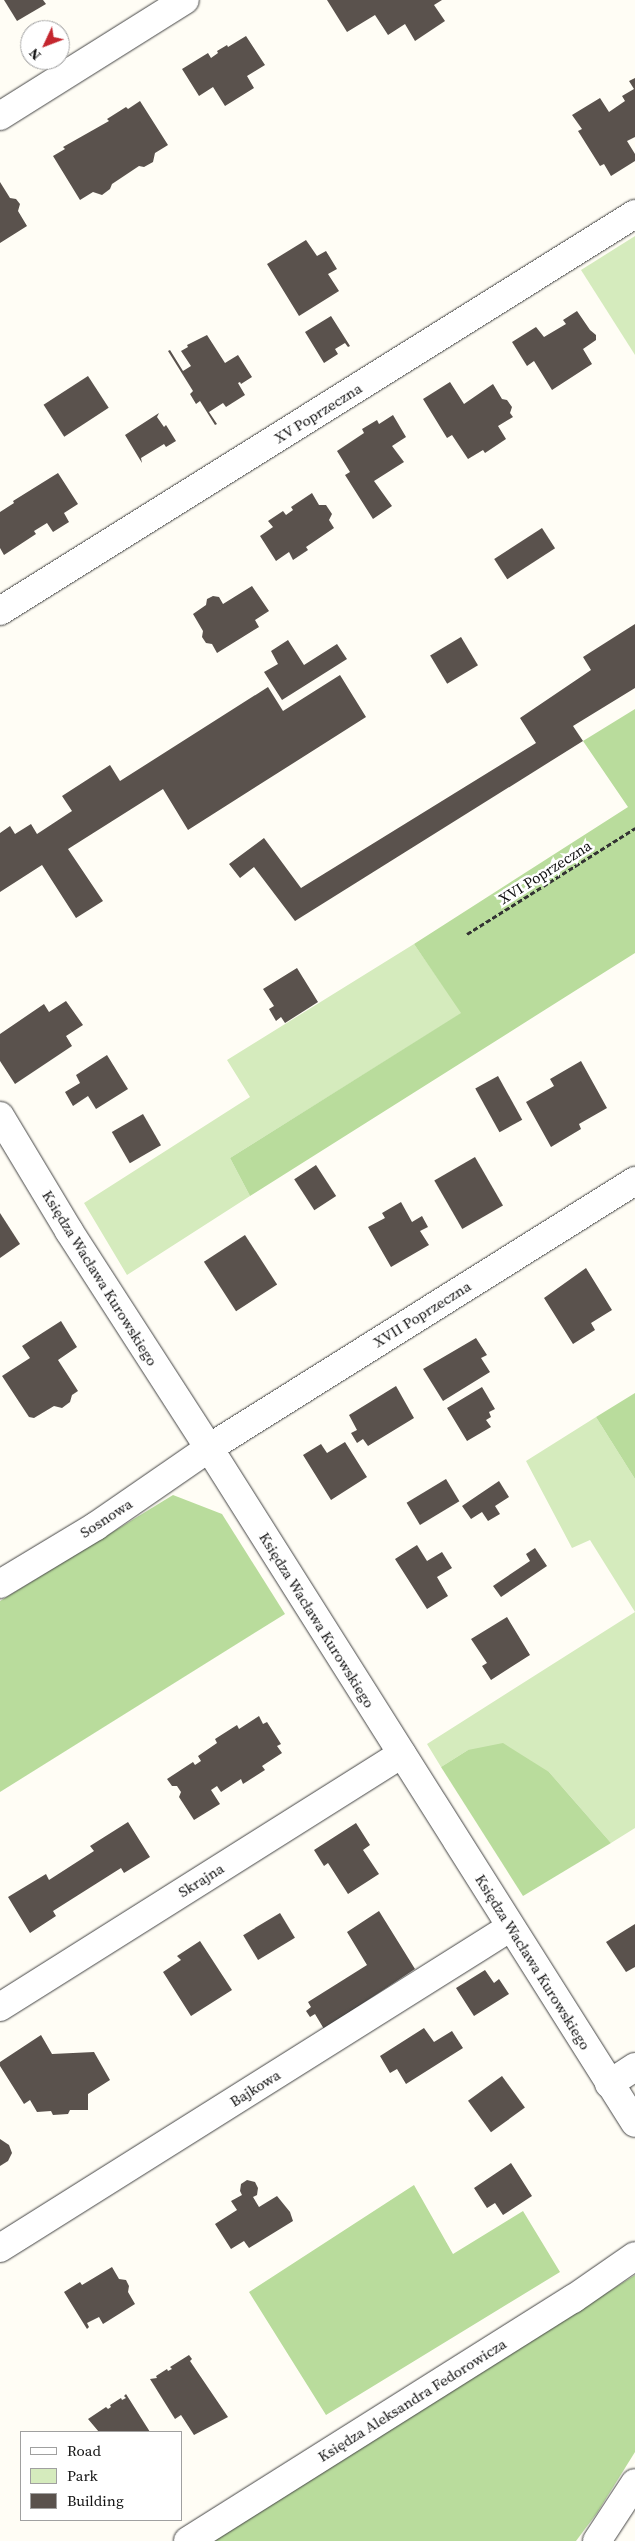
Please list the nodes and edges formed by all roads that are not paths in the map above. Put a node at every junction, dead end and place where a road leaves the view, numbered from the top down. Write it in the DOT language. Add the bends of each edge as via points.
graph roads {
  1 [pos="185,0"];
  2 [pos="0,116"];
  3 [pos="635,214"];
  4 [pos="0,611"];
  5 [pos="0,1116"];
  6 [pos="635,1181"];
  7 [pos="210,1448"];
  8 [pos="0,1584"];
  9 [pos="402,1754"];
  10 [pos="511,1927"];
  11 [pos="0,2007"];
  12 [pos="635,2066"];
  13 [pos="609,2084"];
  14 [pos="635,2123"];
  15 [pos="0,2248"];
  16 [pos="635,2256"];
  17 [pos="635,2483"];
  18 [pos="188,2541"];
  19 [pos="597,2541"];
  1 -- 2 [label="street"];
  3 -- 4 [label="street, XV Poprzeczna"];
  5 -- 7 [label="street, Księdza Wacława Kurowskiego" via="69,1231"];
  6 -- 7 [label="street, XVII Poprzeczna"];
  7 -- 8 [label="street, Sosnowa" via="96,1526"];
  7 -- 9 [label="street, Księdza Wacława Kurowskiego"];
  9 -- 10 [label="street, Księdza Wacława Kurowskiego"];
  9 -- 11 [label="street, Skrajna"];
  10 -- 13 [label="street, Księdza Wacława Kurowskiego"];
  10 -- 15 [label="street, Bajkowa"];
  12 -- 13 [label="street"];
  13 -- 14 [label="street, Księdza Wacława Kurowskiego"];
  16 -- 18 [label="street, Księdza Aleksandra Fedorowicza" via="565,2304"];
  17 -- 19 [label="street"];
}
